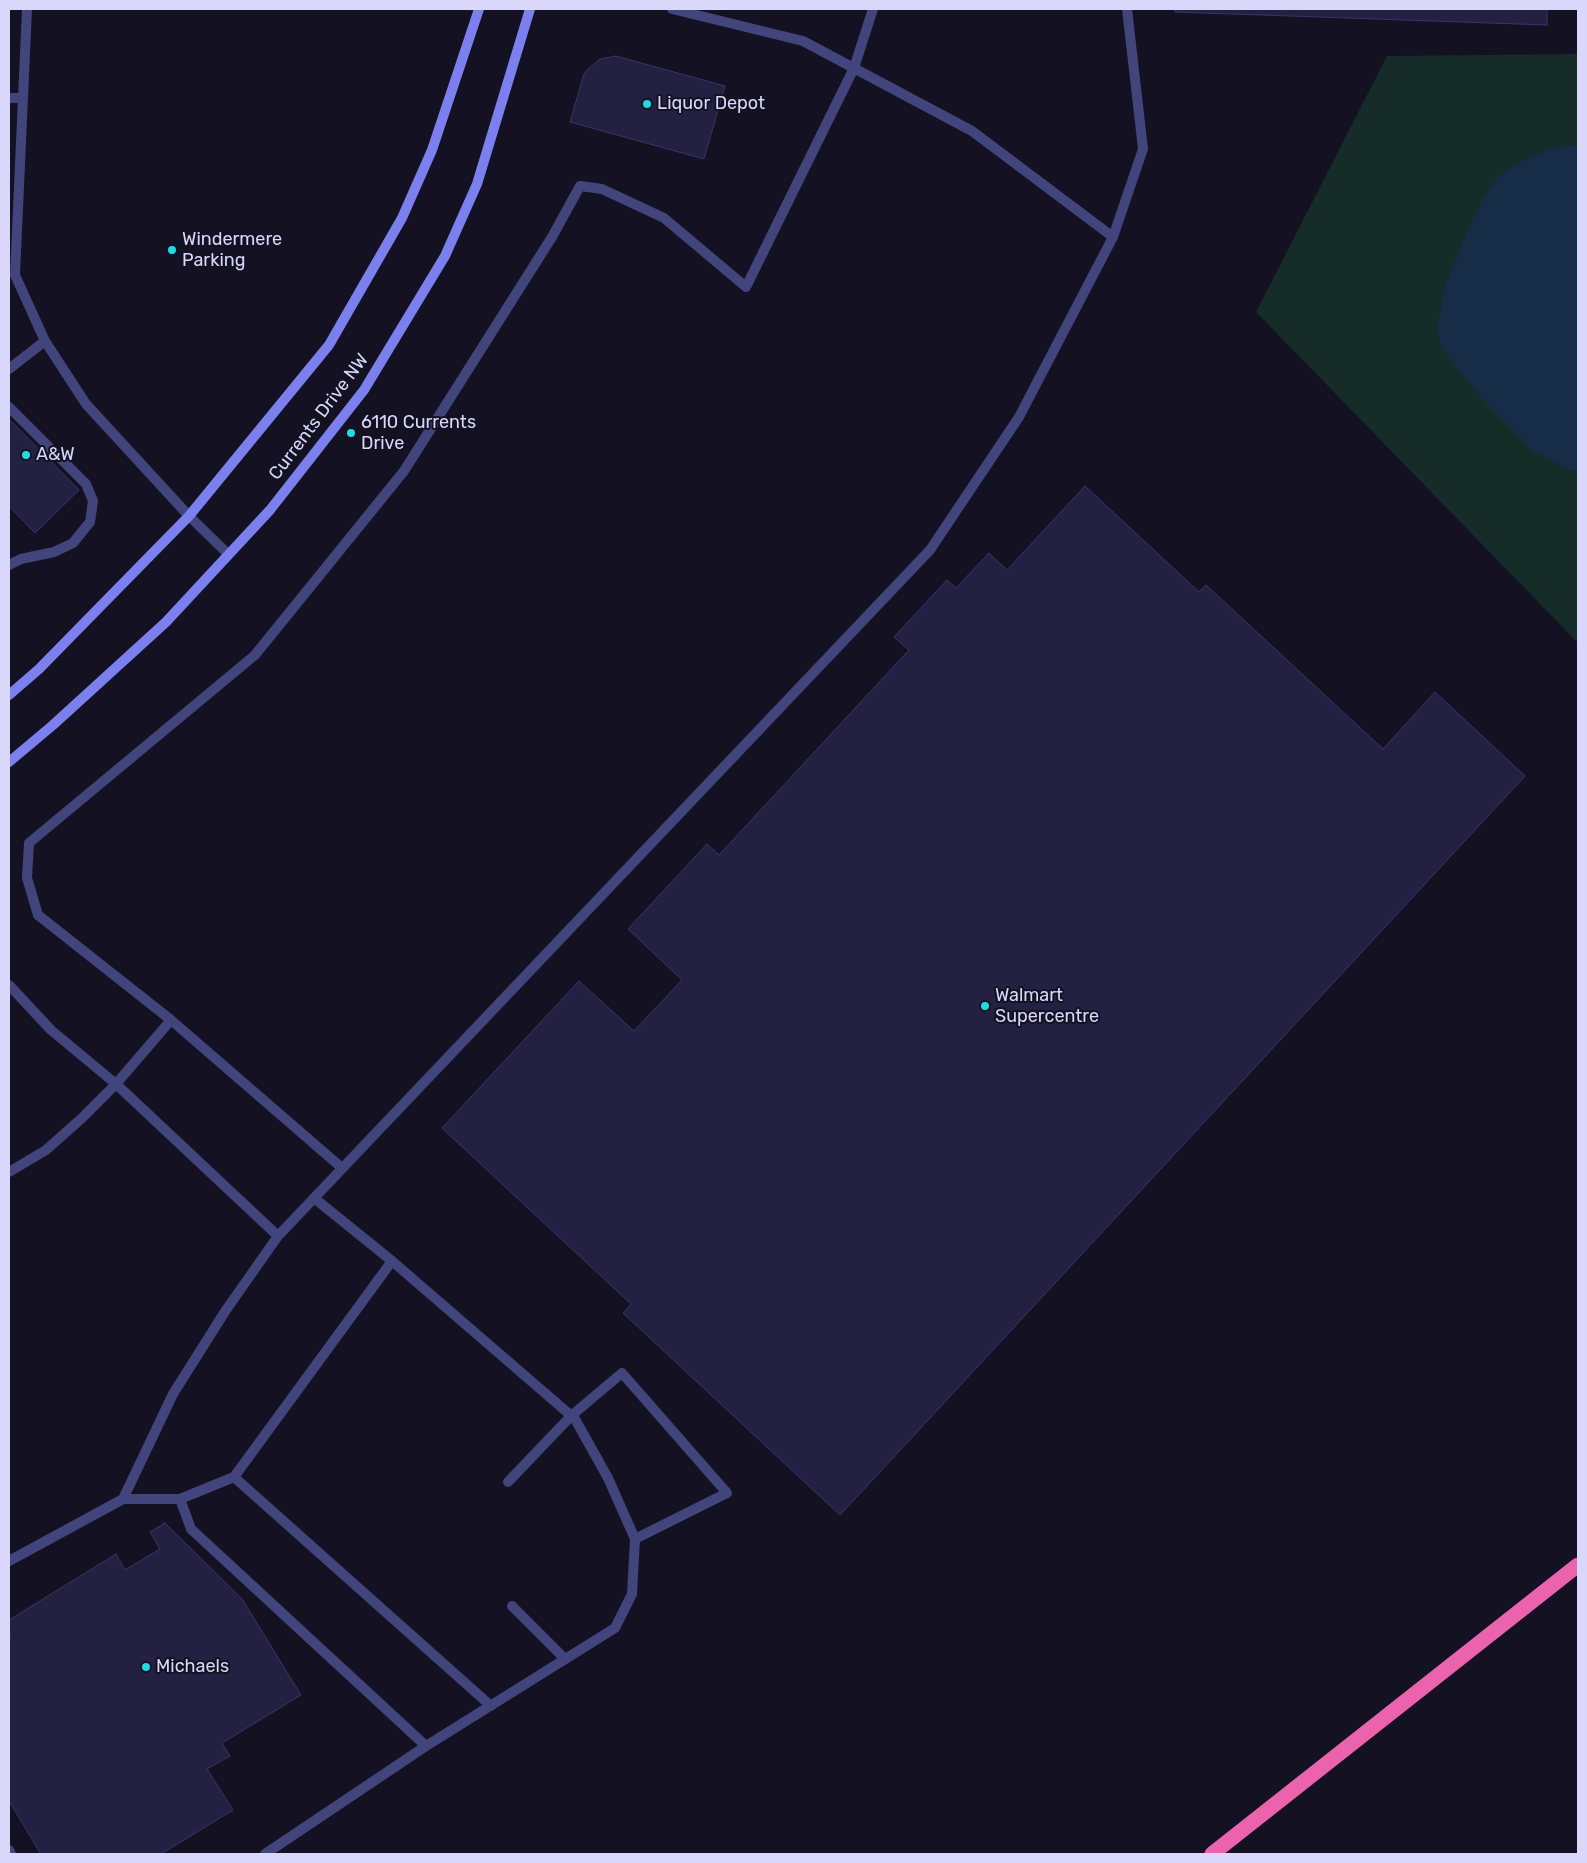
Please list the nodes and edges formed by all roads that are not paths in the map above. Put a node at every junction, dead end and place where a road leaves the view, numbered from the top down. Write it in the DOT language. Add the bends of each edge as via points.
graph roads {
  1 [pos="27,9"];
  2 [pos="479,9"];
  3 [pos="530,9"];
  4 [pos="672,9"];
  5 [pos="873,9"];
  6 [pos="1127,9"];
  7 [pos="854,68"];
  8 [pos="9,98"];
  9 [pos="23,98"];
  10 [pos="1113,238"];
  11 [pos="46,341"];
  12 [pos="9,369"];
  13 [pos="9,407"];
  14 [pos="190,516"];
  15 [pos="228,554"];
  16 [pos="9,565"];
  17 [pos="9,695"];
  18 [pos="9,762"];
  19 [pos="9,984"];
  20 [pos="171,1020"];
  21 [pos="116,1084"];
  22 [pos="342,1168"];
  23 [pos="9,1172"];
  24 [pos="314,1198"];
  25 [pos="278,1236"];
  26 [pos="392,1261"];
  27 [pos="571,1416"];
  28 [pos="234,1477"];
  29 [pos="508,1482"];
  30 [pos="124,1499"];
  31 [pos="180,1500"];
  32 [pos="636,1539"];
  33 [pos="9,1561"];
  34 [pos="1578,1566"];
  35 [pos="512,1606"];
  36 [pos="564,1659"];
  37 [pos="491,1706"];
  38 [pos="426,1746"];
  39 [pos="9,1850"];
  40 [pos="11,1854"];
  41 [pos="265,1854"];
  42 [pos="1212,1854"];
  1 -- 9 [label="lane"];
  2 -- 14 [label="street, Currents Drive NW" via="432,150 402,218 329,345"];
  3 -- 15 [label="street, Currents Drive NW" via="477,184 445,256 364,390 270,510"];
  4 -- 7 [label="lane" via="803,41"];
  5 -- 7 [label="lane"];
  6 -- 10 [label="lane" via="1143,150"];
  7 -- 10 [label="lane" via="972,131"];
  7 -- 20 [label="lane" via="746,287 664,218 602,189 580,186 552,237 404,471 255,654 29,843 27,878 38,915"];
  8 -- 9 [label="lane"];
  9 -- 11 [label="lane" via="16,275"];
  10 -- 22 [label="lane" via="1020,416 930,550"];
  11 -- 12 [label="lane"];
  11 -- 14 [label="lane" via="86,404"];
  13 -- 16 [label="lane" via="86,484 93,501 90,522 73,543"];
  14 -- 15 [label="lane"];
  14 -- 17 [label="street, Currents Drive NW" via="39,669"];
  15 -- 18 [label="street, Currents Drive NW" via="166,622"];
  19 -- 21 [label="lane" via="51,1030"];
  20 -- 21 [label="lane"];
  20 -- 22 [label="lane"];
  21 -- 23 [label="lane" via="46,1150"];
  21 -- 25 [label="lane"];
  22 -- 24 [label="lane"];
  24 -- 25 [label="lane"];
  24 -- 26 [label="lane"];
  25 -- 30 [label="lane" via="173,1394"];
  26 -- 27 [label="lane"];
  26 -- 28 [label="lane"];
  27 -- 29 [label="lane"];
  27 -- 32 [label="lane" via="608,1478"];
  27 -- 32 [label="lane" via="622,1373 727,1493"];
  28 -- 31 [label="lane"];
  28 -- 37 [label="lane"];
  30 -- 31 [label="lane"];
  30 -- 33 [label="lane"];
  31 -- 38 [label="lane" via="191,1529"];
  32 -- 36 [label="lane" via="632,1594 614,1628"];
  34 -- 42 [label="highway"];
  35 -- 36 [label="lane"];
  36 -- 37 [label="lane"];
  37 -- 38 [label="lane"];
  38 -- 41 [label="lane"];
  39 -- 40 [label="lane"];
}
